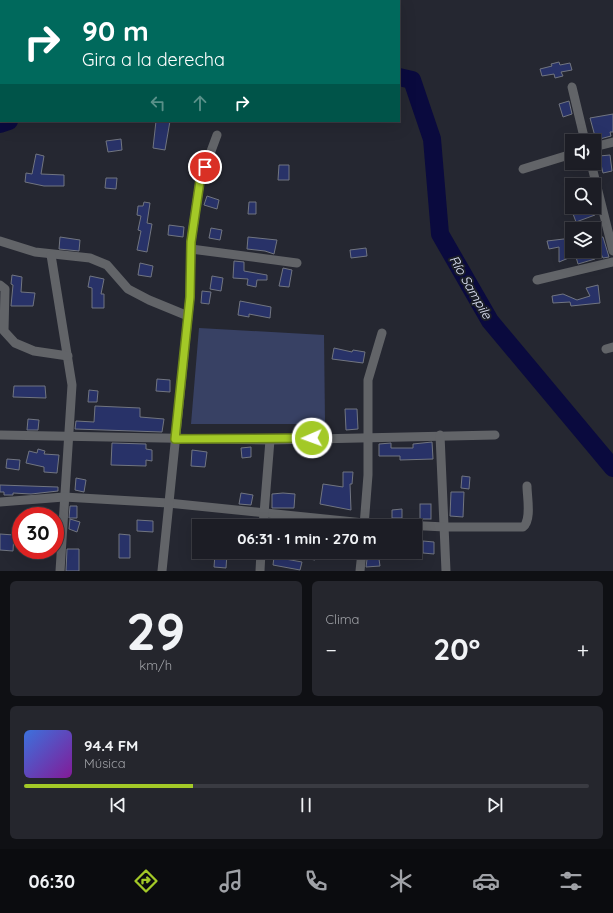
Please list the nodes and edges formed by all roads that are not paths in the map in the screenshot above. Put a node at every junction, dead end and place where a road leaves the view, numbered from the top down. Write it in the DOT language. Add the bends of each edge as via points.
graph roads {
  1 [pos="572,87"];
  2 [pos="584,134"];
  3 [pos="217,135"];
  4 [pos="613,142"];
  5 [pos="601,145"];
  6 [pos="565,156"];
  7 [pos="523,169"];
  8 [pos="593,170"];
  9 [pos="0,241"];
  10 [pos="191,249"];
  11 [pos="613,251"];
  12 [pos="51,255"];
  13 [pos="613,262"];
  14 [pos="297,263"];
  15 [pos="537,280"];
  16 [pos="0,285"];
  17 [pos="188,316"];
  18 [pos="382,333"];
  19 [pos="68,356"];
  20 [pos="0,435"];
  21 [pos="440,435"];
  22 [pos="495,435"];
  23 [pos="368,436"];
  24 [pos="68,437"];
  25 [pos="175,439"];
  26 [pos="270,440"];
  27 [pos="527,486"];
  28 [pos="64,497"];
  29 [pos="0,502"];
  30 [pos="168,503"];
  31 [pos="264,513"];
  32 [pos="264,519"];
  33 [pos="319,519"];
  34 [pos="364,519"];
  35 [pos="422,526"];
  36 [pos="445,527"];
  37 [pos="261,559"];
  38 [pos="361,559"];
  39 [pos="60,571"];
  40 [pos="162,571"];
  41 [pos="260,571"];
  42 [pos="360,571"];
  43 [pos="446,571"];
  1 -- 2 [label="street"];
  3 -- 10 [label="street" via="200,181"];
  4 -- 5 [label="street"];
  6 -- 7 [label="street"];
  8 -- 11 [label="street"];
  9 -- 12 [label="street"];
  10 -- 14 [label="street"];
  10 -- 17 [label="street"];
  12 -- 17 [label="street" via="90,258 107,265 128,289"];
  12 -- 19 [label="street"];
  13 -- 15 [label="street"];
  16 -- 19 [label="street" via="4,289 4,331 15,344 34,351"];
  17 -- 25 [label="street"];
  18 -- 23 [label="street" via="368,380"];
  19 -- 24 [label="street" via="72,385"];
  20 -- 24 [label="street"];
  21 -- 22 [label="street"];
  21 -- 23 [label="street"];
  21 -- 36 [label="street"];
  23 -- 26 [label="street"];
  23 -- 34 [label="street"];
  24 -- 25 [label="street"];
  24 -- 28 [label="street"];
  25 -- 26 [label="street"];
  25 -- 30 [label="street"];
  26 -- 31 [label="street"];
  27 -- 36 [label="street" via="528,519 523,527"];
  28 -- 29 [label="street"];
  28 -- 30 [label="street"];
  28 -- 39 [label="street"];
  30 -- 31 [label="street"];
  30 -- 40 [label="street"];
  31 -- 32 [label="street"];
  31 -- 33 [label="street"];
  35 -- 36 [label="street"];
  36 -- 43 [label="street"];
  37 -- 41 [label="street"];
  38 -- 42 [label="street"];
}
